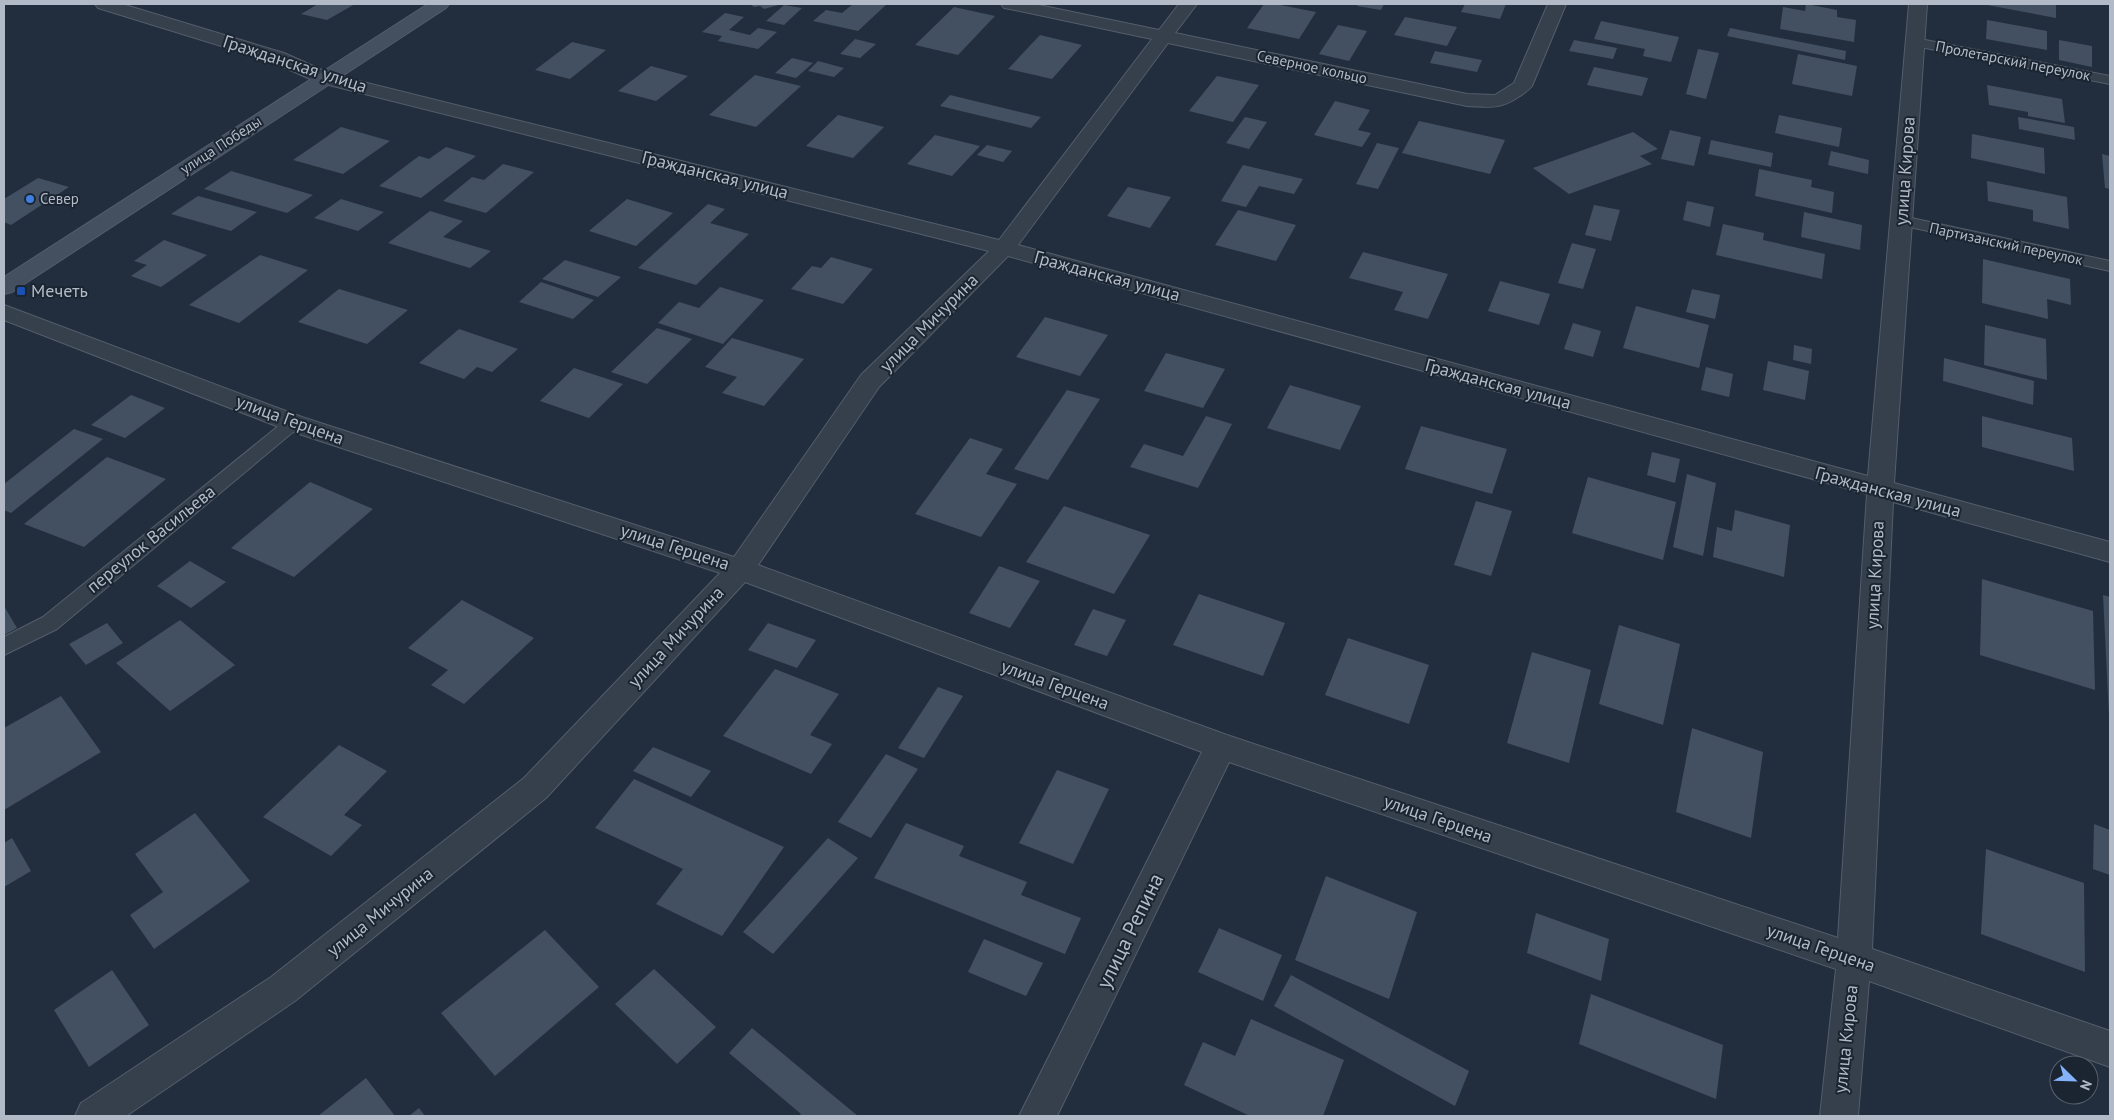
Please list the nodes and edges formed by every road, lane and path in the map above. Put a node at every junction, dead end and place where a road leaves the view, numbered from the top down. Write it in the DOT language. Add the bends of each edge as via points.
graph roads {
  1 [pos="104,4"];
  2 [pos="440,4"];
  3 [pos="1010,4"];
  4 [pos="1188,4"];
  5 [pos="1557,4"];
  6 [pos="1918,4"];
  7 [pos="1163,36"];
  8 [pos="1915,42"];
  9 [pos="324,78"];
  10 [pos="2110,80"];
  11 [pos="1902,221"];
  12 [pos="1004,248"];
  13 [pos="2110,266"];
  14 [pos="4,287"];
  15 [pos="4,312"];
  16 [pos="293,423"];
  17 [pos="1880,489"];
  18 [pos="2110,552"];
  19 [pos="740,568"];
  20 [pos="4,647"];
  21 [pos="1221,746"];
  22 [pos="1854,959"];
  23 [pos="2110,1049"];
  24 [pos="94,1116"];
  25 [pos="1038,1116"];
  26 [pos="1839,1116"];
  1 -- 9 [label="street, Гражданская улица" via="277,57"];
  2 -- 9 [label="street, улица Победы"];
  3 -- 7 [label="street, Северное кольцо"];
  4 -- 7 [label="street, улица Мичурина"];
  5 -- 7 [label="street, Северное кольцо" via="1522,86 1500,101 1466,100"];
  6 -- 8 [label="street, улица Кирова"];
  7 -- 12 [label="street, улица Мичурина"];
  8 -- 10 [label="lane, Пролетарский переулок"];
  8 -- 11 [label="street, улица Кирова"];
  9 -- 12 [label="street, Гражданская улица"];
  9 -- 14 [label="street, улица Победы"];
  11 -- 13 [label="lane, Партизанский переулок"];
  11 -- 17 [label="street, улица Кирова"];
  12 -- 17 [label="street, Гражданская улица"];
  12 -- 19 [label="street, улица Мичурина" via="870,381"];
  15 -- 16 [label="street, улица Герцена"];
  16 -- 19 [label="street, улица Герцена"];
  16 -- 20 [label="lane, переулок Васильева" via="50,623"];
  17 -- 18 [label="street, Гражданская улица"];
  17 -- 22 [label="street, улица Кирова"];
  19 -- 21 [label="street, улица Герцена"];
  19 -- 24 [label="street, улица Мичурина" via="535,788 283,989"];
  21 -- 22 [label="street, улица Герцена"];
  21 -- 25 [label="street, улица Репина"];
  22 -- 23 [label="street, улица Герцена"];
  22 -- 26 [label="street, улица Кирова"];
}
